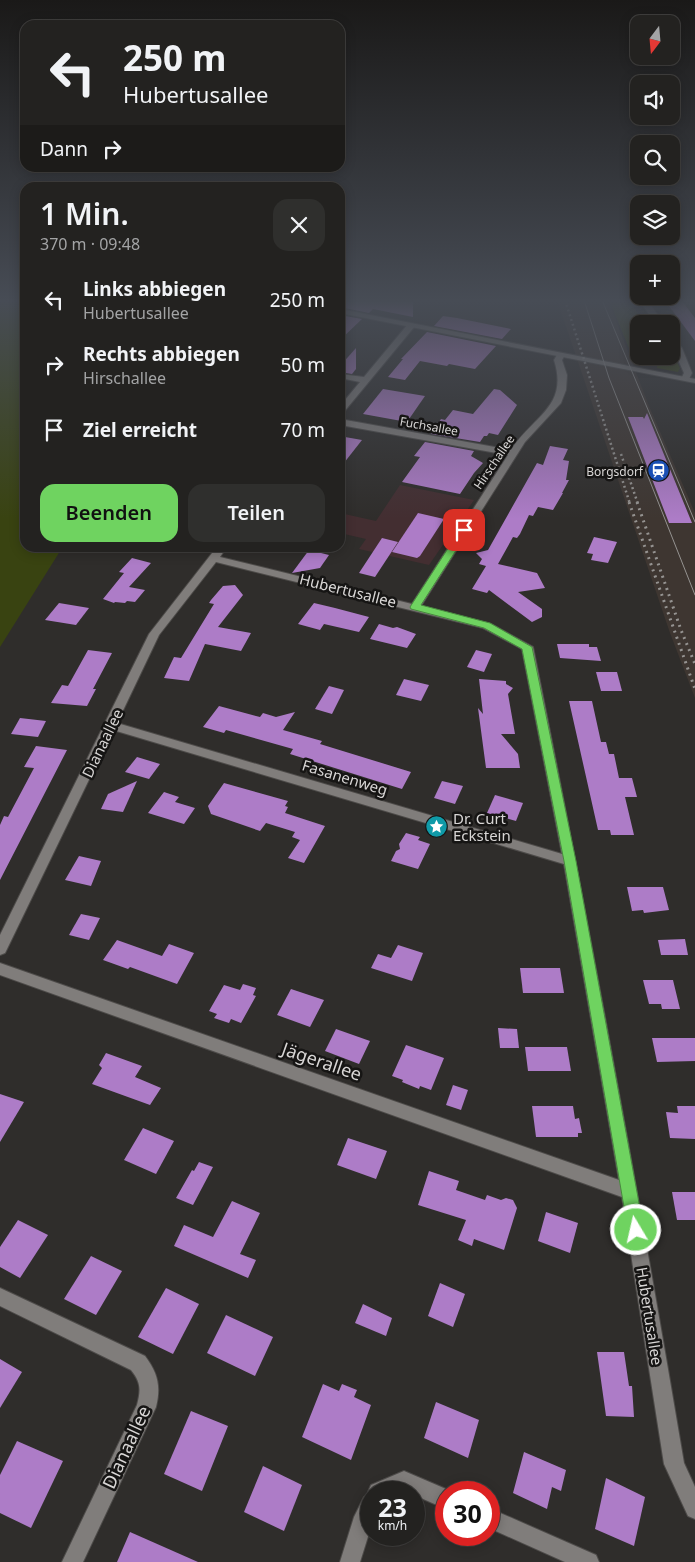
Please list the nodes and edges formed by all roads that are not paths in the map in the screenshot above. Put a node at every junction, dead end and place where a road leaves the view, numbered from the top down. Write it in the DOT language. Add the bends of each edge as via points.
graph roads {
  1 [pos="372,373"];
  2 [pos="563,373"];
  3 [pos="654,373"];
  4 [pos="688,373"];
  5 [pos="345,377"];
  6 [pos="685,379"];
  7 [pos="366,380"];
  8 [pos="695,381"];
  9 [pos="345,406"];
  10 [pos="345,423"];
  11 [pos="514,453"];
  12 [pos="217,553"];
  13 [pos="415,607"];
  14 [pos="111,725"];
  15 [pos="570,861"];
  16 [pos="0,949"];
  17 [pos="0,969"];
  18 [pos="630,1192"];
  19 [pos="0,1297"];
  20 [pos="695,1509"];
  21 [pos="500,1523"];
  22 [pos="360,1530"];
  23 [pos="72,1562"];
  24 [pos="350,1562"];
  25 [pos="589,1562"];
  1 -- 7 [label="street"];
  2 -- 11 [label="street, Hirschallee" via="562,390 557,403"];
  3 -- 6 [label="street"];
  4 -- 6 [label="street"];
  5 -- 7 [label="street"];
  6 -- 8 [label="street"];
  7 -- 9 [label="street"];
  10 -- 11 [label="street, Fuchsallee"];
  11 -- 13 [label="street, Hirschallee"];
  12 -- 13 [label="street, Hubertusallee"];
  12 -- 14 [label="street, Dianaallee" via="154,634"];
  13 -- 15 [label="street, Hubertusallee" via="487,626 527,647"];
  14 -- 15 [label="street, Fasanenweg"];
  14 -- 16 [label="street, Dianaallee"];
  15 -- 18 [label="street, Hubertusallee"];
  17 -- 18 [label="street, Jägerallee"];
  18 -- 20 [label="street, Hubertusallee" via="674,1464"];
  19 -- 23 [label="street, Dianaallee" via="138,1363 148,1374 151,1390 146,1407"];
  21 -- 25 [label="street"];
  22 -- 24 [label="street"];
}
